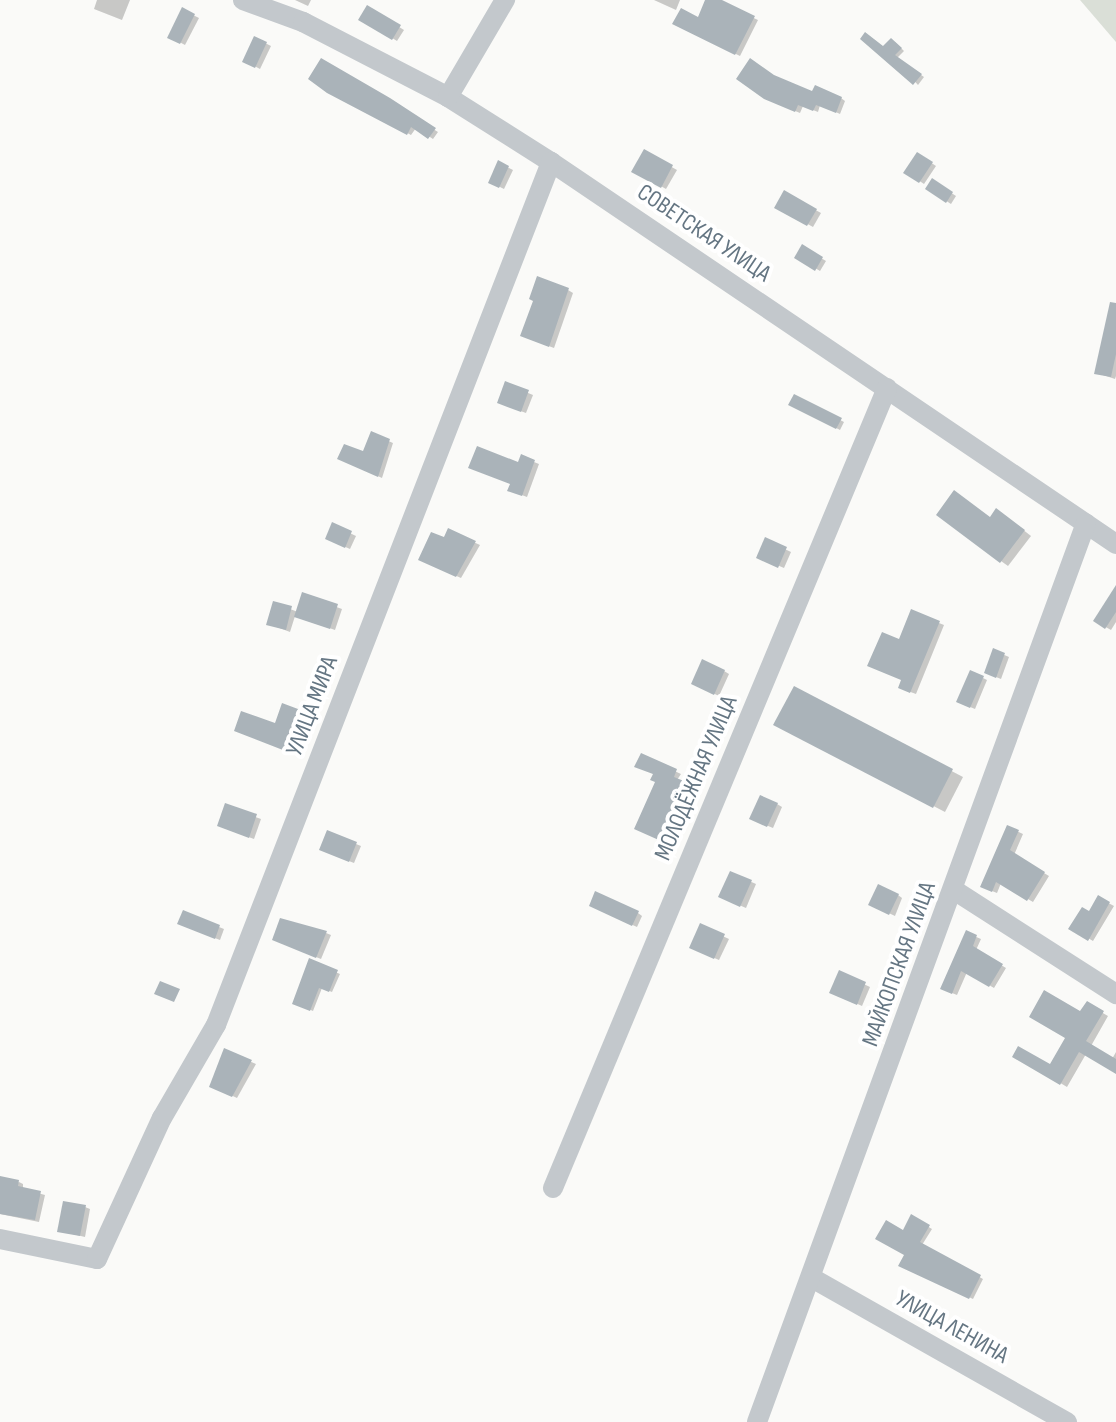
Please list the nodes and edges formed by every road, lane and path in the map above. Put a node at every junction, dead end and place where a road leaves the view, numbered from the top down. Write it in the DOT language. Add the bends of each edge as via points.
graph roads {
  1 [pos="243,0"];
  2 [pos="505,0"];
  3 [pos="448,97"];
  4 [pos="551,162"];
  5 [pos="887,388"];
  6 [pos="1086,523"];
  7 [pos="1116,544"];
  8 [pos="954,890"];
  9 [pos="1116,994"];
  10 [pos="553,1188"];
  11 [pos="0,1239"];
  12 [pos="812,1278"];
  13 [pos="757,1422"];
  14 [pos="1067,1422"];
  1 -- 3 [label="street, СОВЕТСКАЯ УЛИЦА" via="303,22"];
  2 -- 3 [label="street"];
  3 -- 4 [label="street, СОВЕТСКАЯ УЛИЦА"];
  4 -- 5 [label="street, СОВЕТСКАЯ УЛИЦА"];
  4 -- 11 [label="street, УЛИЦА МИРА" via="216,1025 162,1118 97,1259"];
  5 -- 6 [label="street, СОВЕТСКАЯ УЛИЦА"];
  5 -- 10 [label="street, МОЛОДЁЖНАЯ УЛИЦА"];
  6 -- 7 [label="street, СОВЕТСКАЯ УЛИЦА"];
  6 -- 8 [label="street, МАЙКОПСКАЯ УЛИЦА"];
  8 -- 9 [label="street"];
  8 -- 12 [label="street, МАЙКОПСКАЯ УЛИЦА"];
  12 -- 13 [label="street, МАЙКОПСКАЯ УЛИЦА"];
  12 -- 14 [label="street, УЛИЦА ЛЕНИНА"];
}
